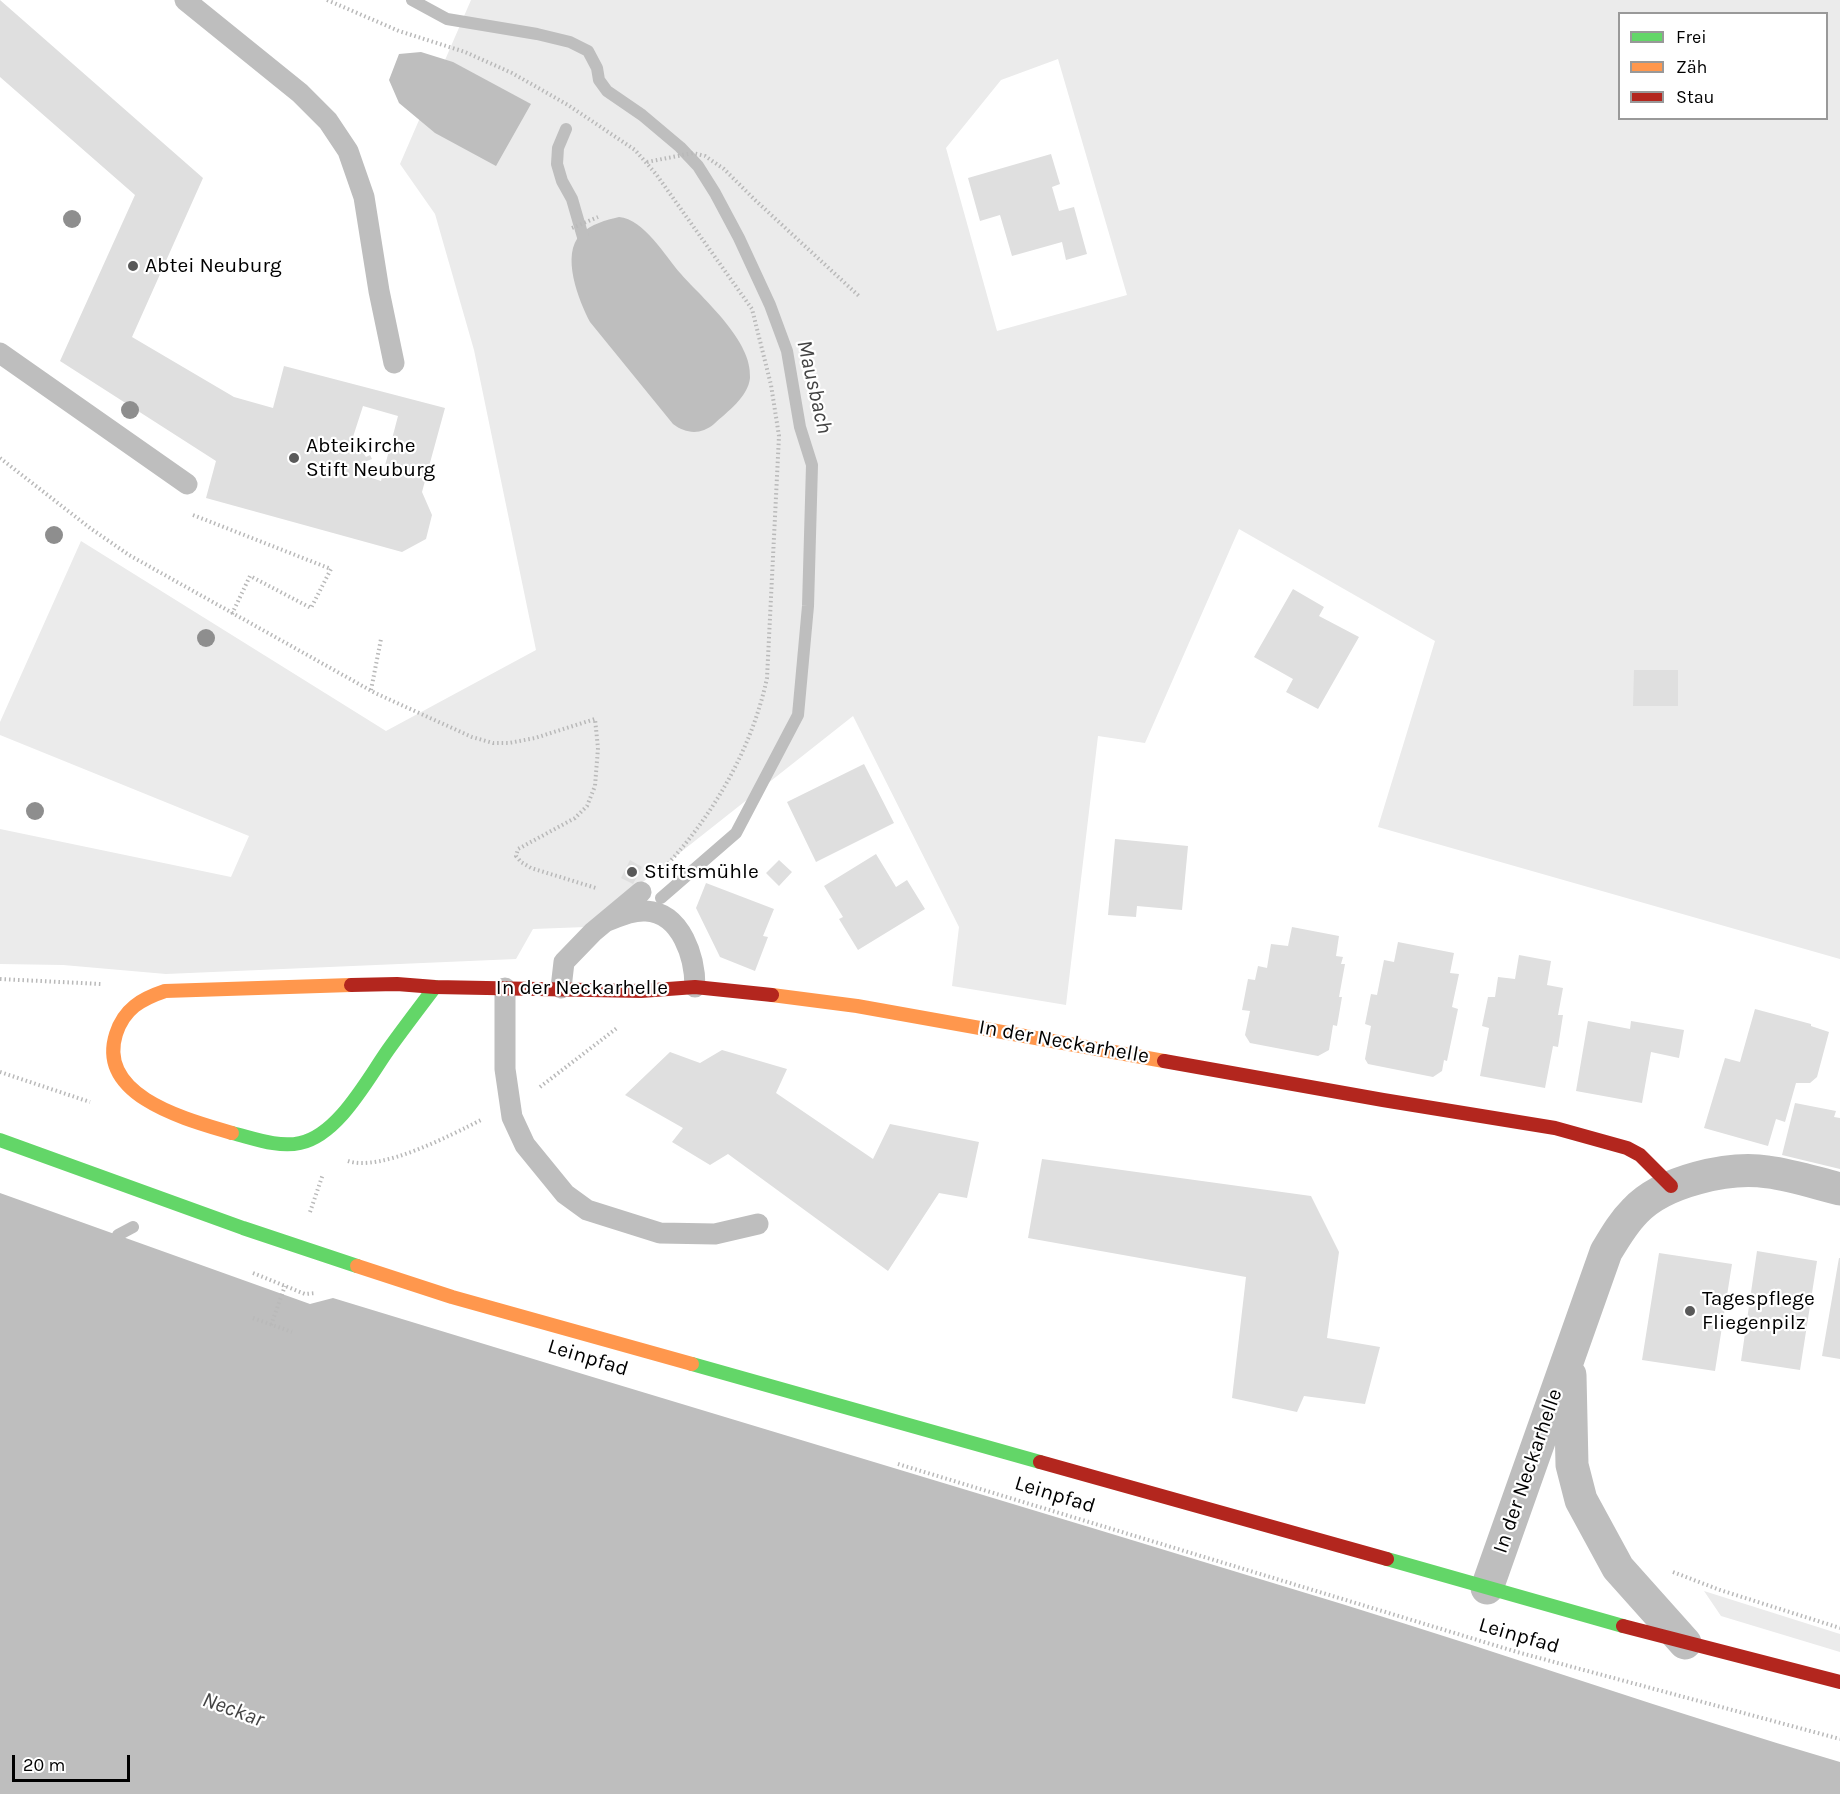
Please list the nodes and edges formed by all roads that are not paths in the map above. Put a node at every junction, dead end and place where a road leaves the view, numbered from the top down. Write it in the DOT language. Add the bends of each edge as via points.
graph roads {
  1 [pos="185,0"];
  2 [pos="0,353"];
  3 [pos="394,363"];
  4 [pos="187,484"];
  5 [pos="635,897"];
  6 [pos="605,922"];
  7 [pos="435,987"];
  8 [pos="695,987"];
  9 [pos="505,988"];
  10 [pos="561,988"];
  11 [pos="0,1140"];
  12 [pos="1671,1186"];
  13 [pos="1840,1189"];
  14 [pos="758,1224"];
  15 [pos="1570,1354"];
  16 [pos="1487,1588"];
  17 [pos="1685,1643"];
  18 [pos="1840,1682"];
  1 -- 3 [label="lane" via="300,93 328,121 348,151 364,197"];
  2 -- 4 [label="lane"];
  5 -- 6 [label="lane"];
  6 -- 8 [label="lane" via="635,911 658,913 668,919 679,930 692,960"];
  6 -- 10 [label="lane" via="564,962"];
  7 -- 7 [label="street, In der Neckarhelle" via="351,1103 321,1134 293,1144 229,1132 146,1101 120,1077 113,1053 119,1023 130,1007 165,991 386,984"];
  7 -- 9 [label="street, In der Neckarhelle"];
  8 -- 10 [label="street, In der Neckarhelle" via="641,991"];
  8 -- 12 [label="street, In der Neckarhelle" via="857,1006 1555,1128 1627,1148 1640,1155"];
  9 -- 10 [label="street, In der Neckarhelle"];
  9 -- 14 [label="lane" via="505,1070 512,1117 525,1145 565,1194 587,1210 660,1233 715,1234"];
  11 -- 16 [label="street" via="243,1228 452,1297"];
  12 -- 13 [label="street, In der Neckarhelle" via="1741,1170 1769,1172"];
  12 -- 15 [label="street, In der Neckarhelle" via="1636,1208 1621,1227 1606,1252"];
  15 -- 16 [label="street, In der Neckarhelle"];
  15 -- 17 [label="street, In der Neckarhelle" via="1572,1465 1581,1500 1618,1568"];
  16 -- 17 [label="street"];
  17 -- 18 [label="street"];
}
